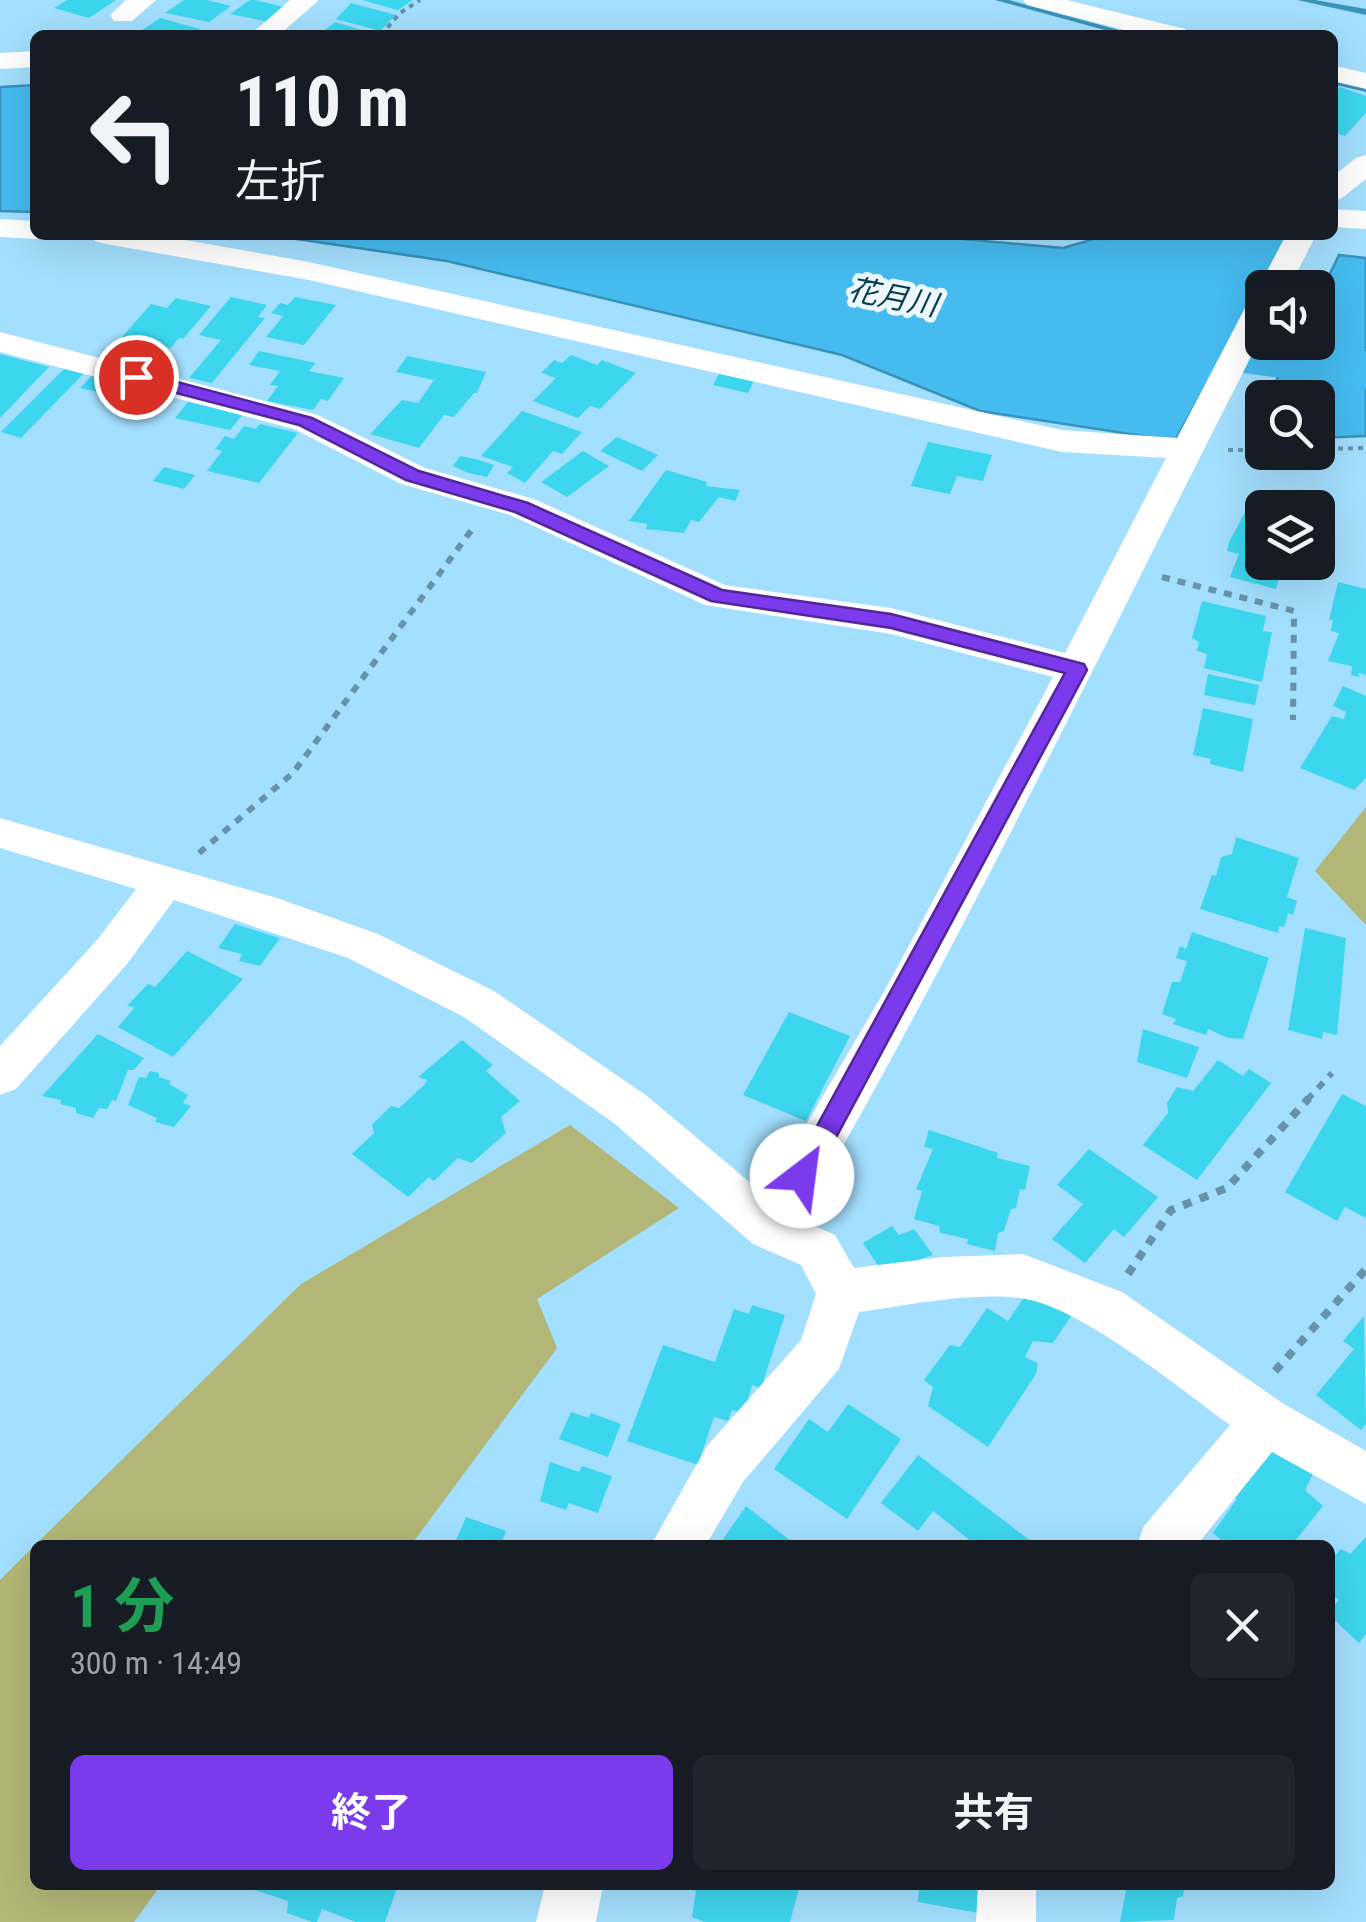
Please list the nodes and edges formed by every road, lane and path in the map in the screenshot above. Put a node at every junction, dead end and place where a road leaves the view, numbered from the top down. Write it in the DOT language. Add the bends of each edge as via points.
graph roads {
  1 [pos="306,0"];
  2 [pos="420,0"];
  3 [pos="1036,0"];
  4 [pos="269,30"];
  5 [pos="386,30"];
  6 [pos="1156,30"];
  7 [pos="30,59"];
  8 [pos="0,61"];
  9 [pos="1338,75"];
  10 [pos="1366,82"];
  11 [pos="1366,164"];
  12 [pos="1338,187"];
  13 [pos="1338,218"];
  14 [pos="1366,220"];
  15 [pos="0,228"];
  16 [pos="30,230"];
  17 [pos="135,240"];
  18 [pos="1297,240"];
  19 [pos="1282,270"];
  20 [pos="1245,338"];
  21 [pos="0,342"];
  22 [pos="1366,448"];
  23 [pos="1335,449"];
  24 [pos="1186,450"];
  25 [pos="496,500"];
  26 [pos="1127,568"];
  27 [pos="1077,670"];
  28 [pos="1293,720"];
  29 [pos="0,833"];
  30 [pos="164,883"];
  31 [pos="1332,1073"];
  32 [pos="0,1076"];
  33 [pos="770,1229"];
  34 [pos="1366,1269"];
  35 [pos="842,1292"];
  36 [pos="1104,1308"];
  37 [pos="1255,1413"];
  38 [pos="1366,1479"];
  39 [pos="680,1540"];
  40 [pos="1167,1540"];
  41 [pos="573,1890"];
  42 [pos="1007,1890"];
  43 [pos="566,1922"];
  44 [pos="1006,1922"];
  1 -- 4 [label="street"];
  2 -- 5 [label="path"];
  3 -- 6 [label="street"];
  7 -- 8 [label="street"];
  9 -- 10 [label="street"];
  11 -- 12 [label="street"];
  13 -- 14 [label="street"];
  15 -- 16 [label="street"];
  17 -- 24 [label="street" via="291,267 1062,441"];
  18 -- 19 [label="street"];
  20 -- 24 [label="street"];
  21 -- 25 [label="street" via="306,422 413,476"];
  22 -- 23 [label="path"];
  24 -- 26 [label="street"];
  25 -- 27 [label="street" via="718,596 891,621"];
  25 -- 30 [label="path" via="292,774"];
  26 -- 27 [label="street"];
  26 -- 28 [label="path" via="1294,611"];
  27 -- 33 [label="street"];
  29 -- 30 [label="street"];
  30 -- 32 [label="street" via="112,952"];
  30 -- 33 [label="street" via="363,946 479,1004 631,1110"];
  31 -- 36 [label="path" via="1227,1188 1171,1210"];
  33 -- 35 [label="street" via="818,1250"];
  34 -- 37 [label="path"];
  35 -- 36 [label="street" via="1023,1276"];
  35 -- 39 [label="street" via="822,1353 725,1464"];
  36 -- 37 [label="street"];
  37 -- 38 [label="street"];
  37 -- 40 [label="street"];
  41 -- 43 [label="street"];
  42 -- 44 [label="street"];
}
